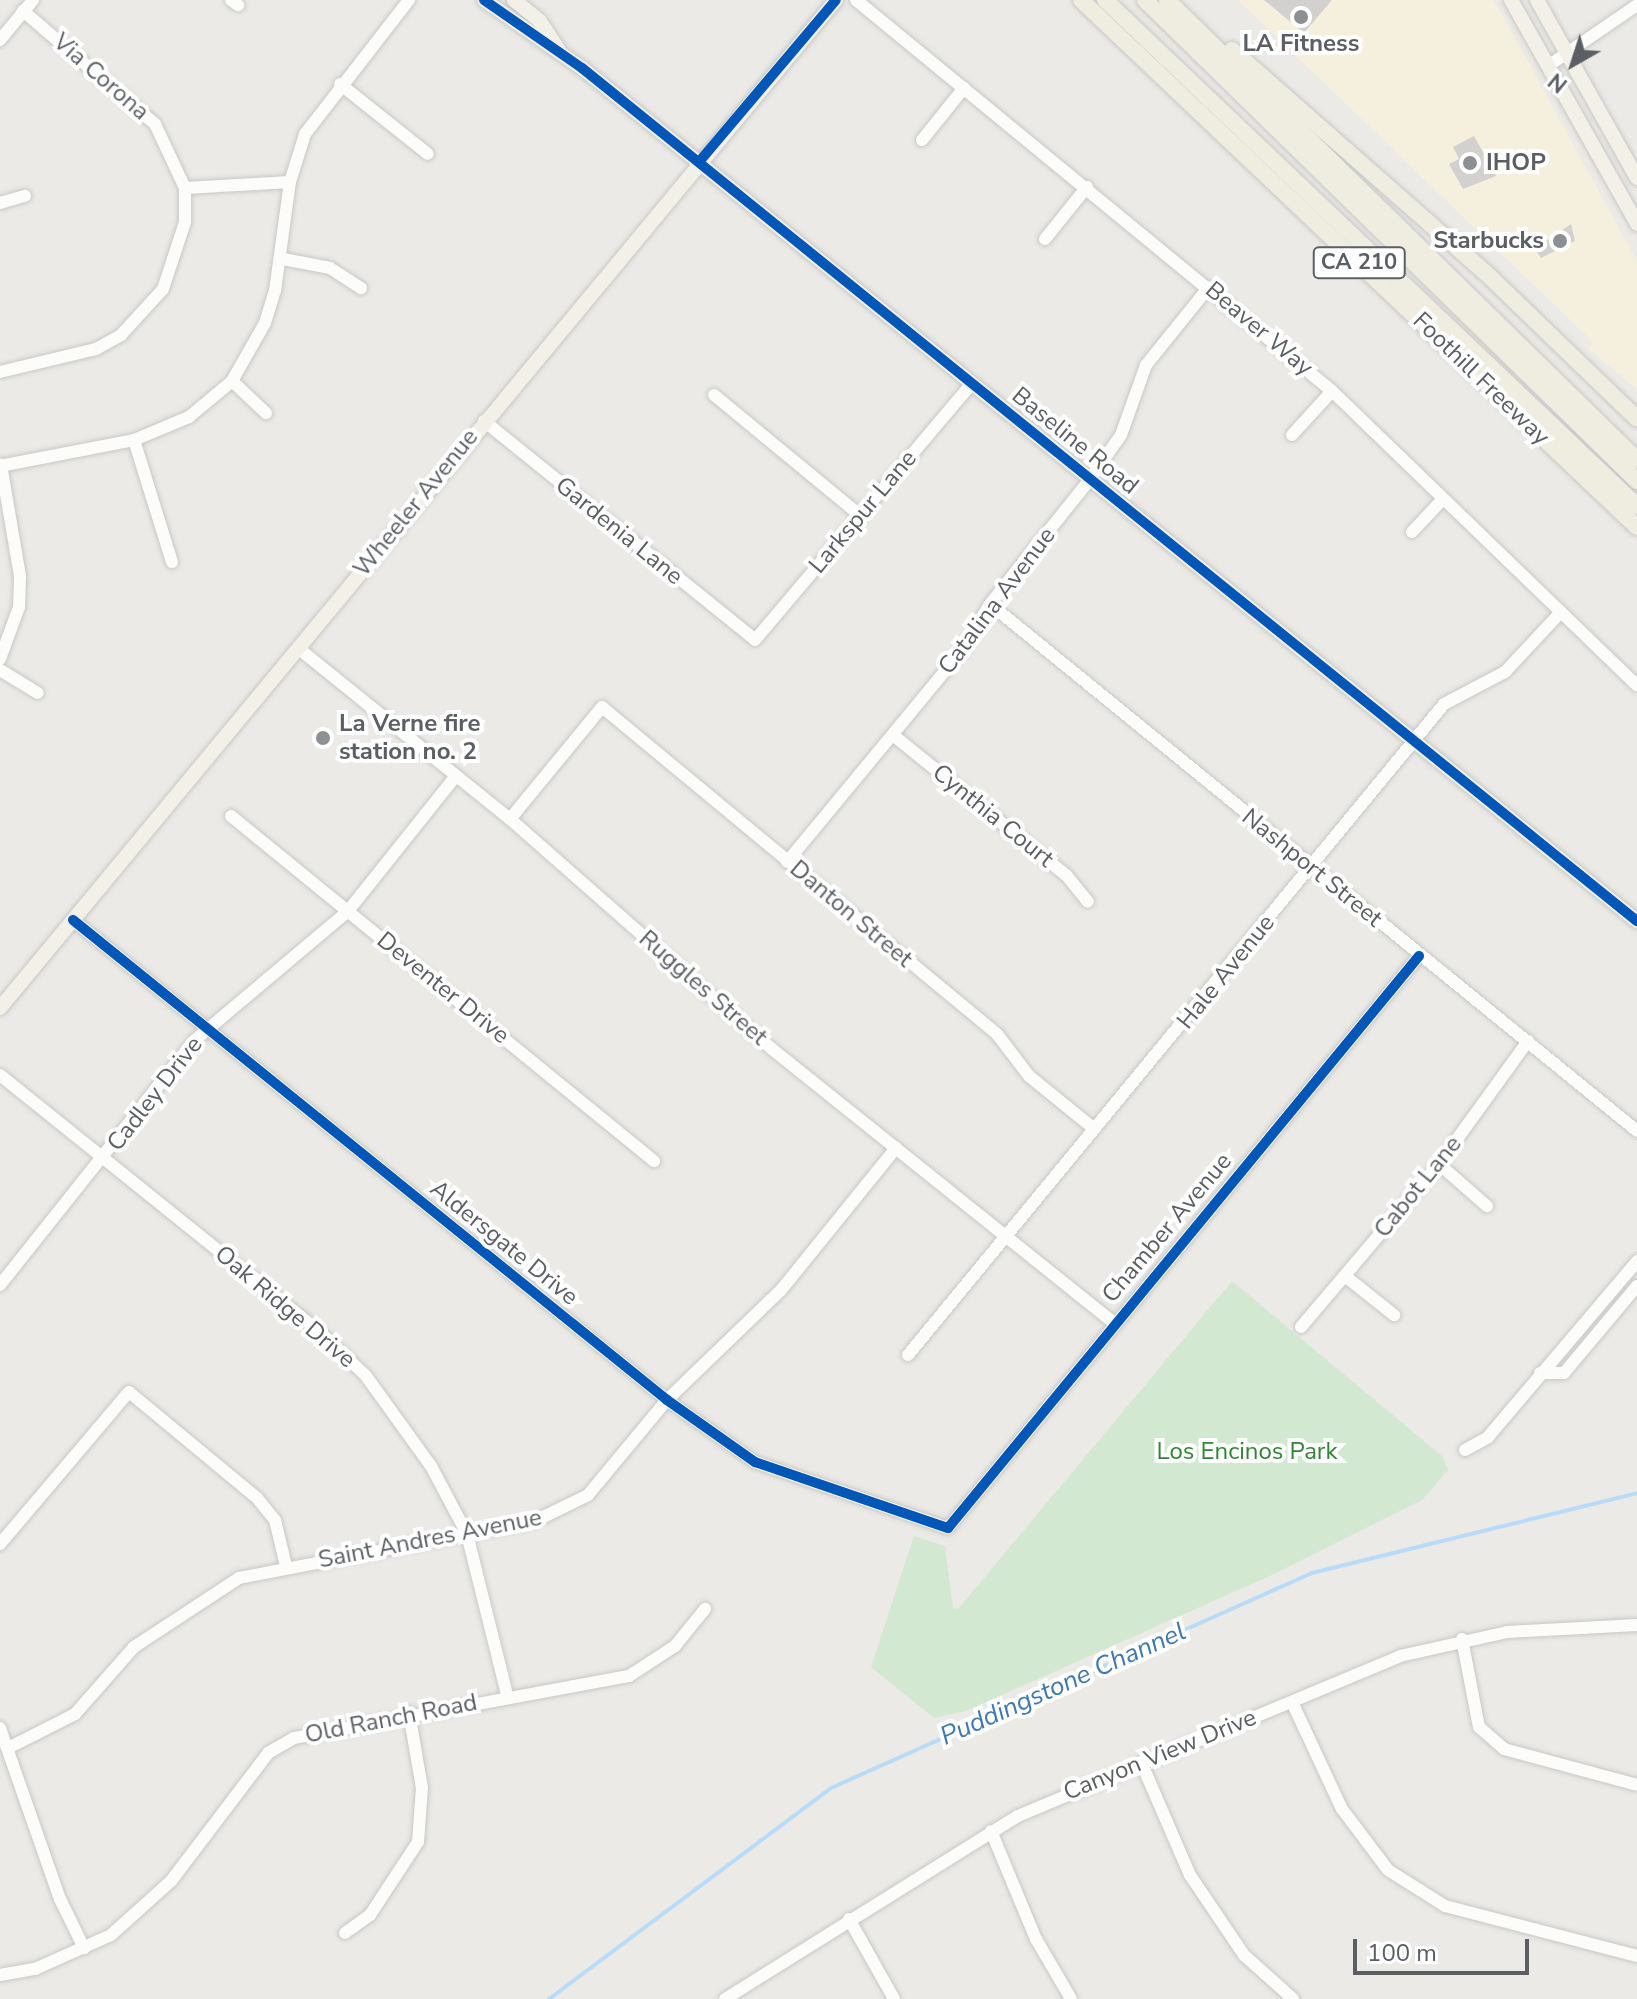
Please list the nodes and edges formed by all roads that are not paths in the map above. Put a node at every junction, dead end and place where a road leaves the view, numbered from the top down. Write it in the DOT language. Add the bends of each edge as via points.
graph roads {
  1 [pos="33,0"];
  2 [pos="409,0"];
  3 [pos="484,0"];
  4 [pos="514,0"];
  5 [pos="836,0"];
  6 [pos="856,0"];
  7 [pos="1081,0"];
  8 [pos="1105,0"];
  9 [pos="1145,0"];
  10 [pos="1167,0"];
  11 [pos="1173,0"];
  12 [pos="1511,0"];
  13 [pos="1537,0"];
  14 [pos="1637,5"];
  15 [pos="23,11"];
  16 [pos="0,40"];
  17 [pos="559,50"];
  18 [pos="1567,53"];
  19 [pos="1548,66"];
  20 [pos="340,84"];
  21 [pos="964,88"];
  22 [pos="922,140"];
  23 [pos="428,154"];
  24 [pos="699,162"];
  25 [pos="1637,178"];
  26 [pos="290,182"];
  27 [pos="1087,187"];
  28 [pos="185,188"];
  29 [pos="25,196"];
  30 [pos="0,203"];
  31 [pos="1637,224"];
  32 [pos="1045,239"];
  33 [pos="283,259"];
  34 [pos="1209,287"];
  35 [pos="361,288"];
  36 [pos="0,372"];
  37 [pos="232,381"];
  38 [pos="972,383"];
  39 [pos="1332,391"];
  40 [pos="714,395"];
  41 [pos="266,413"];
  42 [pos="1637,419"];
  43 [pos="484,421"];
  44 [pos="1292,435"];
  45 [pos="134,440"];
  46 [pos="1637,460"];
  47 [pos="0,466"];
  48 [pos="1090,479"];
  49 [pos="1637,481"];
  50 [pos="1443,499"];
  51 [pos="1637,506"];
  52 [pos="861,516"];
  53 [pos="1637,527"];
  54 [pos="1412,532"];
  55 [pos="172,562"];
  56 [pos="990,604"];
  57 [pos="1561,612"];
  58 [pos="755,640"];
  59 [pos="298,648"];
  60 [pos="0,659"];
  61 [pos="0,670"];
  62 [pos="1637,686"];
  63 [pos="38,693"];
  64 [pos="893,735"];
  65 [pos="1414,742"];
  66 [pos="455,777"];
  67 [pos="231,816"];
  68 [pos="510,819"];
  69 [pos="787,862"];
  70 [pos="1312,868"];
  71 [pos="1088,902"];
  72 [pos="348,911"];
  73 [pos="73,920"];
  74 [pos="1637,921"];
  75 [pos="1419,956"];
  76 [pos="0,1008"];
  77 [pos="208,1029"];
  78 [pos="1528,1041"];
  79 [pos="0,1075"];
  80 [pos="1093,1128"];
  81 [pos="1637,1131"];
  82 [pos="896,1148"];
  83 [pos="105,1158"];
  84 [pos="654,1161"];
  85 [pos="1439,1164"];
  86 [pos="1487,1206"];
  87 [pos="1006,1236"];
  88 [pos="1637,1261"];
  89 [pos="1345,1276"];
  90 [pos="0,1285"];
  91 [pos="1637,1286"];
  92 [pos="1394,1315"];
  93 [pos="1113,1322"];
  94 [pos="1301,1327"];
  95 [pos="908,1355"];
  96 [pos="1540,1373"];
  97 [pos="667,1400"];
  98 [pos="1465,1450"];
  99 [pos="948,1528"];
  100 [pos="467,1534"];
  101 [pos="0,1544"];
  102 [pos="286,1566"];
  103 [pos="705,1609"];
  104 [pos="1637,1625"];
  105 [pos="1462,1639"];
  106 [pos="508,1698"];
  107 [pos="1292,1702"];
  108 [pos="409,1713"];
  109 [pos="0,1728"];
  110 [pos="8,1748"];
  111 [pos="1141,1762"];
  112 [pos="1637,1785"];
  113 [pos="991,1831"];
  114 [pos="849,1919"];
  115 [pos="345,1933"];
  116 [pos="84,1948"];
  117 [pos="1637,1956"];
  118 [pos="0,1975"];
  119 [pos="725,1999"];
  120 [pos="894,1999"];
  121 [pos="1071,1999"];
  122 [pos="1293,1999"];
  1 -- 15 [label="street"];
  2 -- 20 [label="street"];
  3 -- 17 [label="main road, Baseline Road" via="528,36"];
  4 -- 17 [label="main road, Baseline Road" via="540,21"];
  5 -- 24 [label="main road, Wheeler Avenue"];
  6 -- 21 [label="street, Beaver Way"];
  7 -- 53 [label="highway, Foothill Freeway / CA 210"];
  8 -- 51 [label="highway"];
  9 -- 49 [label="highway"];
  10 -- 46 [label="highway, CA 210"];
  11 -- 42 [label="highway" via="1485,272"];
  12 -- 19 [label="main road"];
  13 -- 18 [label="main road"];
  14 -- 18 [label="street"];
  15 -- 16 [label="street"];
  15 -- 28 [label="street, Via Corona" via="155,124"];
  17 -- 24 [label="main road, Baseline Road"];
  18 -- 19 [label="street"];
  18 -- 25 [label="main road"];
  19 -- 31 [label="main road"];
  20 -- 23 [label="street"];
  20 -- 26 [label="street" via="305,134"];
  21 -- 22 [label="street"];
  21 -- 27 [label="street, Beaver Way"];
  24 -- 38 [label="main road, Baseline Road"];
  24 -- 43 [label="main road, Wheeler Avenue"];
  26 -- 28 [label="street"];
  26 -- 33 [label="street"];
  27 -- 32 [label="street"];
  27 -- 34 [label="street, Beaver Way"];
  28 -- 36 [label="street" via="177,258 144,316 96,349"];
  29 -- 30 [label="street"];
  33 -- 35 [label="street" via="330,268"];
  33 -- 37 [label="street" via="265,323"];
  34 -- 39 [label="street, Beaver Way"];
  34 -- 48 [label="street, Catalina Avenue" via="1146,365 1121,435"];
  37 -- 41 [label="street"];
  37 -- 45 [label="street" via="189,417"];
  38 -- 48 [label="main road, Baseline Road"];
  38 -- 52 [label="street, Larkspur Lane"];
  39 -- 44 [label="street"];
  39 -- 50 [label="street, Beaver Way"];
  40 -- 52 [label="street"];
  43 -- 58 [label="street, Gardenia Lane"];
  43 -- 59 [label="main road, Wheeler Avenue"];
  45 -- 47 [label="street"];
  45 -- 55 [label="street"];
  47 -- 60 [label="street" via="20,576 19,607"];
  48 -- 56 [label="street, Catalina Avenue"];
  48 -- 65 [label="main road, Baseline Road"];
  50 -- 54 [label="street"];
  50 -- 57 [label="street, Beaver Way"];
  52 -- 58 [label="street, Larkspur Lane"];
  56 -- 64 [label="street, Catalina Avenue" via="965,647"];
  56 -- 70 [label="street, Nashport Street"];
  57 -- 62 [label="street, Beaver Way"];
  57 -- 65 [label="street, Hale Avenue" via="1505,672 1444,704"];
  59 -- 66 [label="street, Ruggles Street"];
  59 -- 73 [label="main road, Wheeler Avenue"];
  61 -- 63 [label="street"];
  64 -- 69 [label="street, Catalina Avenue"];
  64 -- 71 [label="street, Cynthia Court" via="1067,876"];
  65 -- 70 [label="street, Hale Avenue"];
  65 -- 74 [label="main road, Baseline Road"];
  66 -- 68 [label="street, Ruggles Street"];
  66 -- 72 [label="street, Cadley Drive"];
  67 -- 72 [label="street, Deventer Drive"];
  68 -- 69 [label="street, Danton Street" via="602,707"];
  68 -- 82 [label="street, Ruggles Street" via="772,1049"];
  69 -- 80 [label="street, Danton Street" via="997,1034 1029,1076"];
  70 -- 75 [label="street, Nashport Street"];
  70 -- 80 [label="street, Hale Avenue"];
  72 -- 77 [label="street, Cadley Drive"];
  72 -- 84 [label="street, Deventer Drive"];
  73 -- 76 [label="main road, Wheeler Avenue"];
  73 -- 77 [label="street, Aldersgate Drive"];
  75 -- 78 [label="street, Nashport Street"];
  75 -- 93 [label="street, Chamber Avenue"];
  77 -- 83 [label="street, Cadley Drive"];
  77 -- 97 [label="street, Aldersgate Drive"];
  78 -- 81 [label="street, Nashport Street"];
  78 -- 85 [label="street, Cabot Lane"];
  79 -- 83 [label="street, Oak Ridge Drive"];
  80 -- 87 [label="street, Hale Avenue"];
  82 -- 87 [label="street, Ruggles Street"];
  82 -- 97 [label="street, Saint Andres Avenue" via="781,1290"];
  83 -- 90 [label="street, Cadley Drive"];
  83 -- 100 [label="street, Oak Ridge Drive" via="366,1376 431,1466"];
  85 -- 86 [label="street"];
  85 -- 89 [label="street, Cabot Lane"];
  87 -- 93 [label="street, Ruggles Street"];
  87 -- 95 [label="street, Hale Avenue"];
  88 -- 96 [label="street"];
  89 -- 92 [label="street"];
  89 -- 94 [label="street, Cabot Lane"];
  91 -- 96 [label="street" via="1564,1373"];
  93 -- 99 [label="street, Chamber Avenue"];
  96 -- 98 [label="street" via="1488,1437"];
  97 -- 99 [label="street, Aldersgate Drive" via="755,1462"];
  97 -- 100 [label="street, Saint Andres Avenue" via="588,1495 535,1521"];
  100 -- 102 [label="street, Saint Andres Avenue"];
  100 -- 106 [label="street, Oak Ridge Drive"];
  101 -- 102 [label="street" via="129,1392 257,1498 275,1520"];
  102 -- 110 [label="street, Saint Andres Avenue" via="239,1578 168,1619 134,1647 75,1714"];
  103 -- 106 [label="street, Old Ranch Road" via="653,1665 629,1676"];
  104 -- 105 [label="street, Canyon View Drive"];
  105 -- 107 [label="street, Canyon View Drive" via="1400,1656"];
  105 -- 112 [label="street" via="1479,1727 1504,1749"];
  106 -- 108 [label="street, Old Ranch Road"];
  107 -- 111 [label="street, Canyon View Drive"];
  107 -- 117 [label="street" via="1342,1809 1388,1870 1445,1906"];
  108 -- 115 [label="street" via="422,1788 418,1842 370,1915"];
  108 -- 116 [label="street, Old Ranch Road" via="294,1738 268,1753 171,1881 111,1935"];
  109 -- 110 [label="street"];
  110 -- 116 [label="street" via="60,1899"];
  111 -- 113 [label="street, Canyon View Drive"];
  111 -- 122 [label="street" via="1190,1875 1244,1955"];
  113 -- 114 [label="street, Canyon View Drive"];
  113 -- 121 [label="street" via="1036,1939"];
  114 -- 119 [label="street, Canyon View Drive"];
  114 -- 120 [label="street"];
  116 -- 118 [label="street, Old Ranch Road"];
}
